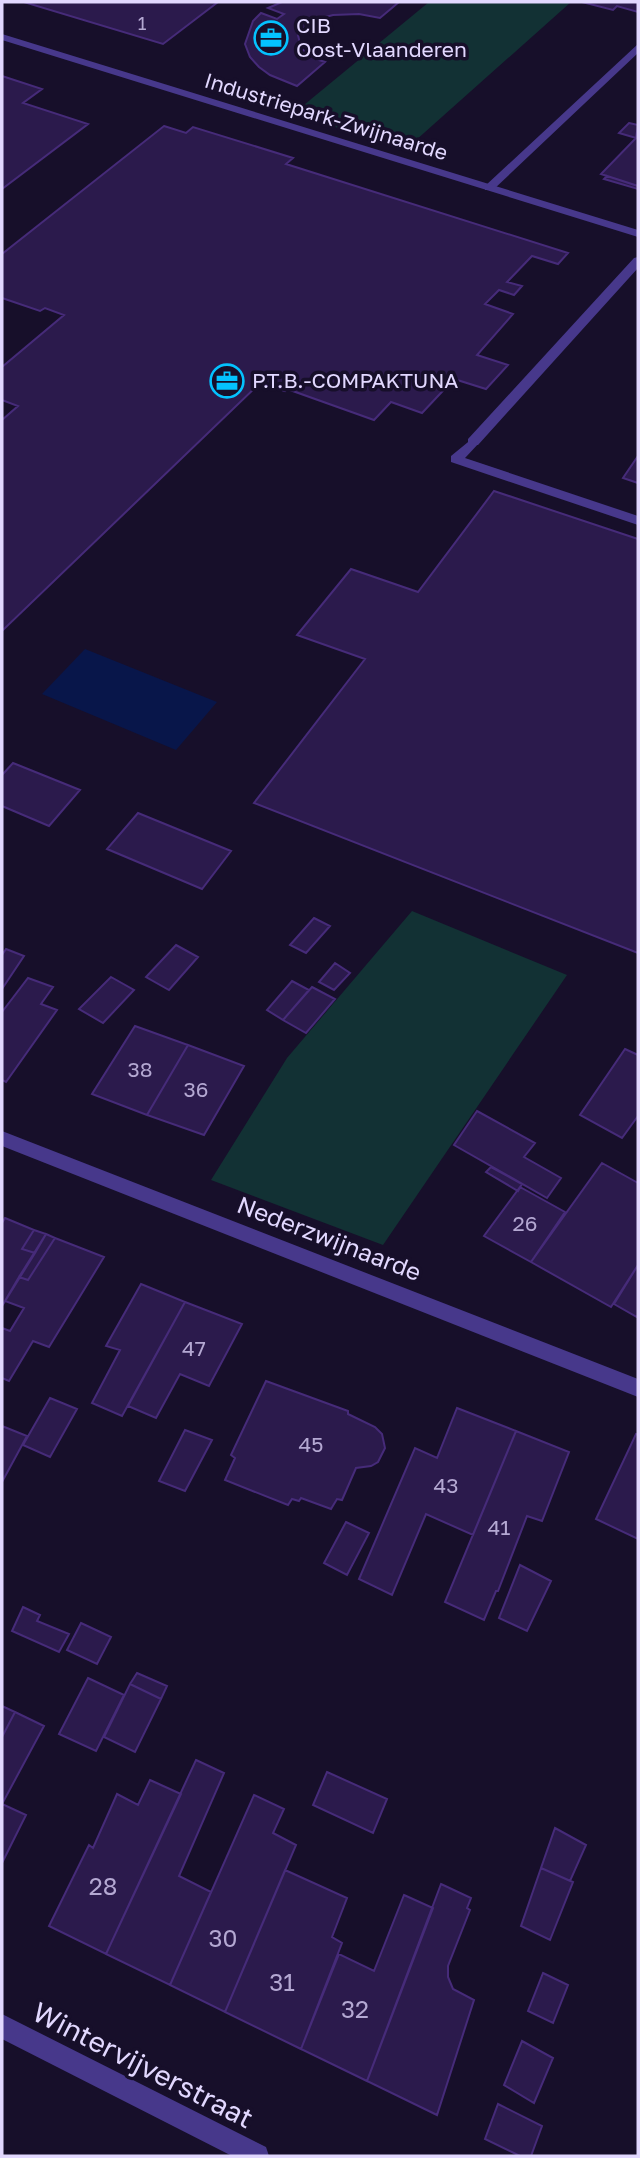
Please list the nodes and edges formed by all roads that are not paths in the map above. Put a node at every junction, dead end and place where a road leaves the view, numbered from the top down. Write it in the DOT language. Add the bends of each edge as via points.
graph roads {
  1 [pos="2,37"];
  2 [pos="638,47"];
  3 [pos="489,188"];
  4 [pos="638,234"];
  5 [pos="638,261"];
  6 [pos="638,521"];
  7 [pos="2,1138"];
  8 [pos="638,1388"];
  9 [pos="2,2026"];
  10 [pos="257,2156"];
  1 -- 3 [label="street, Industriepark-Zwijnaarde"];
  2 -- 3 [label="street"];
  3 -- 4 [label="street, Industriepark-Zwijnaarde"];
  5 -- 6 [label="street" via="456,459"];
  7 -- 8 [label="street, Nederzwijnaarde"];
  9 -- 10 [label="street, Wintervijverstraat"];
}
